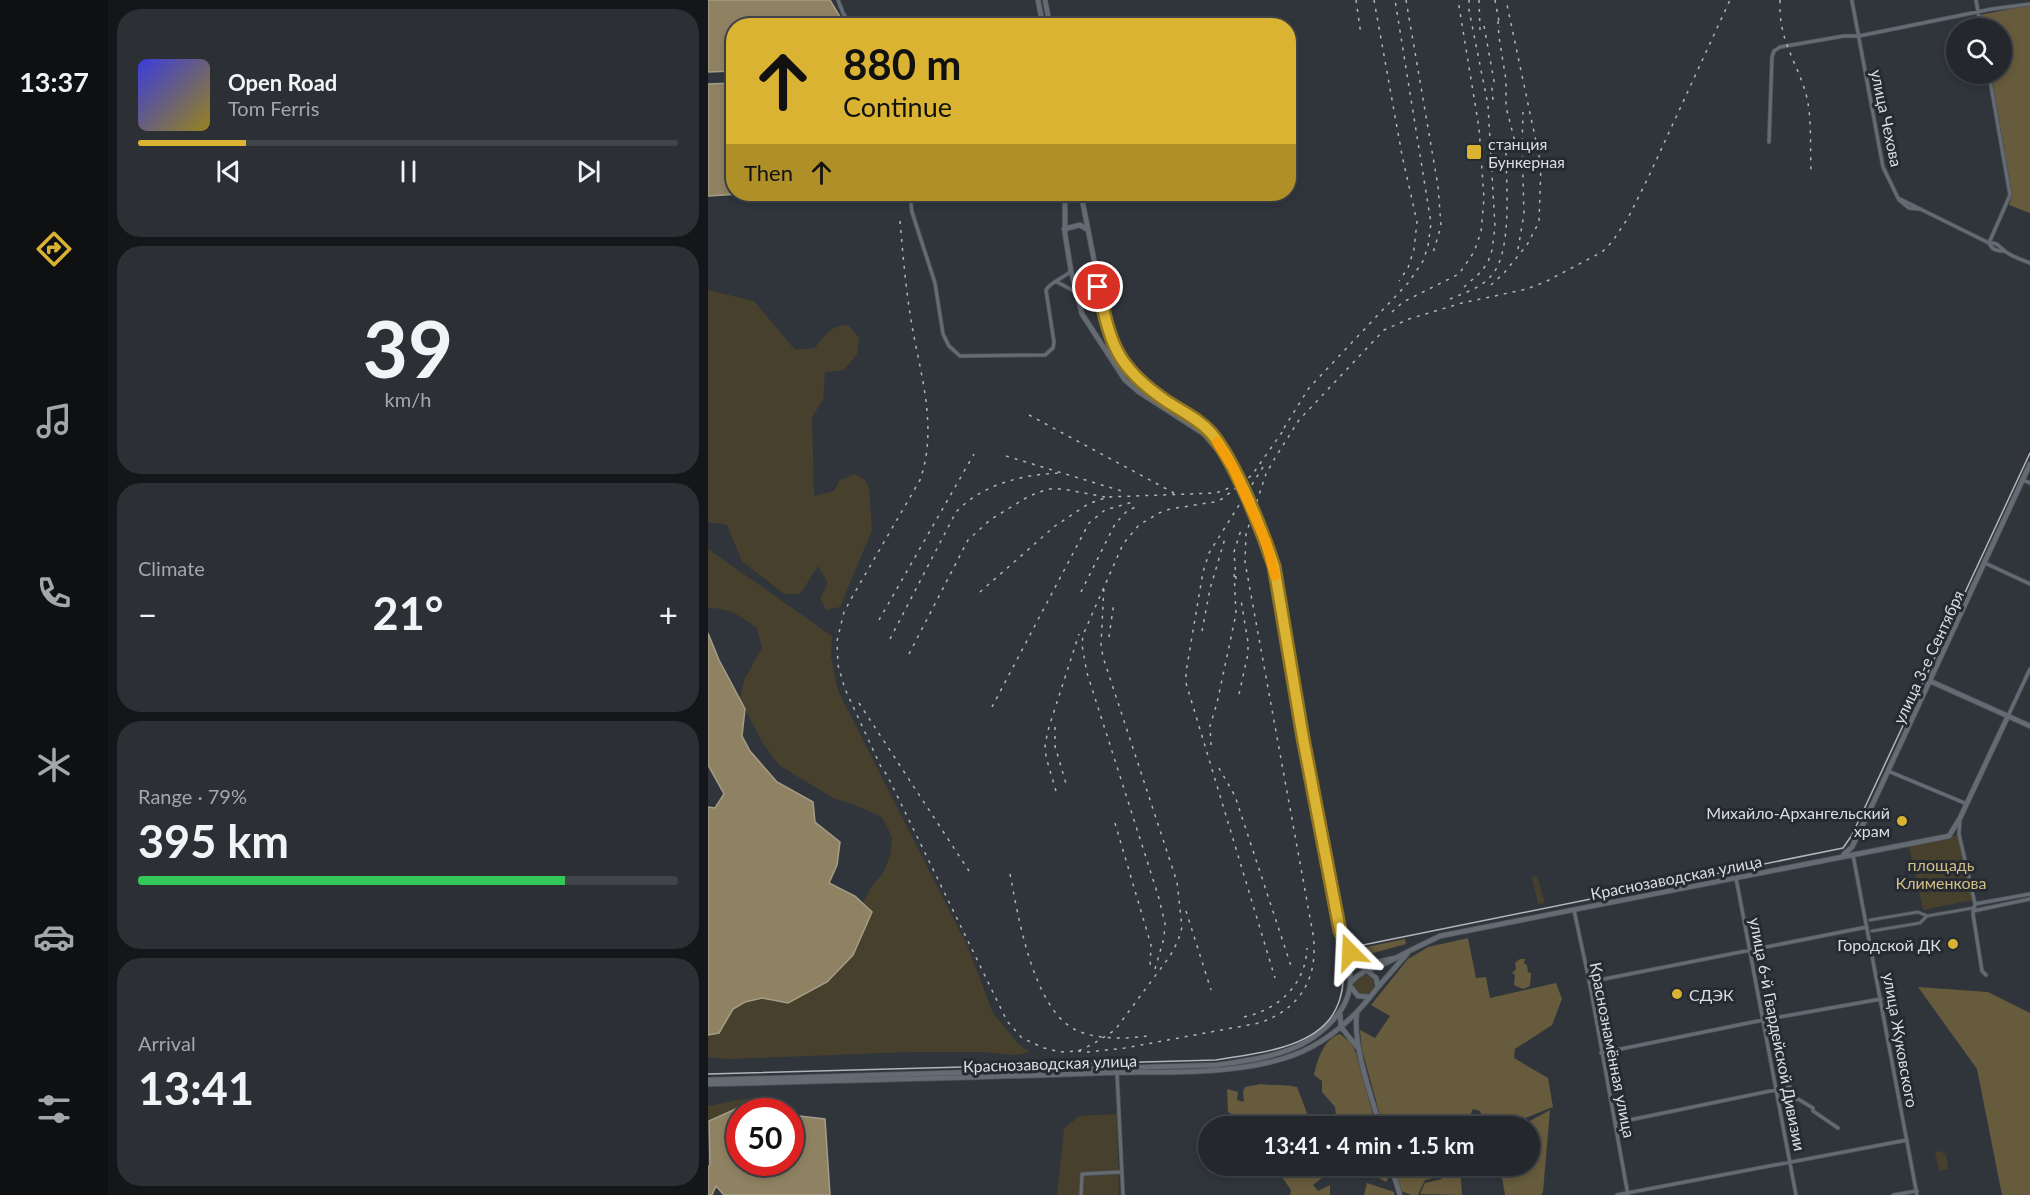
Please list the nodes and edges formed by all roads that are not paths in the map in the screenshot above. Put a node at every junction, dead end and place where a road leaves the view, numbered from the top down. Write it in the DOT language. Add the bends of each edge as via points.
graph roads {
  1 [pos="838,0"];
  2 [pos="1038,0"];
  3 [pos="1045,0"];
  4 [pos="1976,0"];
  5 [pos="1852,1"];
  6 [pos="2030,4"];
  7 [pos="1978,13"];
  8 [pos="846,18"];
  9 [pos="1041,18"];
  10 [pos="1048,18"];
  11 [pos="1979,18"];
  12 [pos="1859,36"];
  13 [pos="1991,84"];
  14 [pos="1769,142"];
  15 [pos="911,201"];
  16 [pos="1065,201"];
  17 [pos="1082,201"];
  18 [pos="1064,229"];
  19 [pos="1088,230"];
  20 [pos="1989,243"];
  21 [pos="2030,263"];
  22 [pos="1071,272"];
  23 [pos="1056,282"];
  24 [pos="1098,287"];
  25 [pos="1076,292"];
  26 [pos="2030,464"];
  27 [pos="1233,468"];
  28 [pos="2023,480"];
  29 [pos="2030,483"];
  30 [pos="1984,563"];
  31 [pos="2030,584"];
  32 [pos="2030,669"];
  33 [pos="1930,681"];
  34 [pos="2008,716"];
  35 [pos="2030,726"];
  36 [pos="1888,771"];
  37 [pos="1966,804"];
  38 [pos="1960,818"];
  39 [pos="1959,834"];
  40 [pos="1948,836"];
  41 [pos="1852,847"];
  42 [pos="1859,854"];
  43 [pos="1853,855"];
  44 [pos="1842,856"];
  45 [pos="1736,877"];
  46 [pos="2030,894"];
  47 [pos="2020,895"];
  48 [pos="2030,899"];
  49 [pos="1991,901"];
  50 [pos="2022,901"];
  51 [pos="1974,907"];
  52 [pos="1992,908"];
  53 [pos="1574,910"];
  54 [pos="1927,916"];
  55 [pos="1870,920"];
  56 [pos="1868,926"];
  57 [pos="1340,931"];
  58 [pos="1872,931"];
  59 [pos="1411,950"];
  60 [pos="1749,950"];
  61 [pos="1395,958"];
  62 [pos="1355,959"];
  63 [pos="1366,970"];
  64 [pos="1986,975"];
  65 [pos="1589,982"];
  66 [pos="1351,985"];
  67 [pos="1378,987"];
  68 [pos="1370,997"];
  69 [pos="1881,999"];
  70 [pos="1341,1010"];
  71 [pos="1357,1012"];
  72 [pos="1763,1020"];
  73 [pos="1341,1027"];
  74 [pos="1359,1049"];
  75 [pos="1601,1053"];
  76 [pos="1117,1070"];
  77 [pos="708,1082"];
  78 [pos="1777,1090"];
  79 [pos="1377,1116"];
  80 [pos="1615,1124"];
  81 [pos="1838,1128"];
  82 [pos="1907,1140"];
  83 [pos="1790,1162"];
  84 [pos="1122,1172"];
  85 [pos="1394,1176"];
  86 [pos="1917,1193"];
  87 [pos="1628,1194"];
  88 [pos="1081,1195"];
  89 [pos="1123,1195"];
  90 [pos="1400,1195"];
  91 [pos="1617,1195"];
  92 [pos="1796,1195"];
  93 [pos="1893,1195"];
  1 -- 8 [label="street"];
  2 -- 9 [label="main road"];
  3 -- 10 [label="main road"];
  4 -- 7 [label="street"];
  5 -- 12 [label="street, улица Чехова"];
  6 -- 7 [label="street"];
  7 -- 11 [label="street"];
  7 -- 12 [label="street"];
  12 -- 14 [label="street" via="1788,44 1774,51"];
  12 -- 20 [label="street, улица Чехова" via="1882,168 1898,198"];
  13 -- 20 [label="street" via="2010,195"];
  15 -- 23 [label="street" via="935,283 944,334 960,356 1045,355 1054,342 1046,290"];
  16 -- 18 [label="main road"];
  17 -- 19 [label="main road"];
  18 -- 19 [label="main road" via="1080,225"];
  18 -- 22 [label="main road"];
  19 -- 24 [label="main road"];
  20 -- 21 [label="street, улица Чехова"];
  22 -- 23 [label="street"];
  22 -- 25 [label="main road"];
  23 -- 25 [label="street"];
  24 -- 25 [label="main road" via="1084,295"];
  24 -- 27 [label="main road" via="1107,326 1126,367 1139,381 1206,428"];
  25 -- 27 [label="main road" via="1082,314 1125,380 1204,434"];
  26 -- 28 [label="main road, улица 3-е Сентября"];
  27 -- 57 [label="main road, bridge" via="1274,566"];
  28 -- 29 [label="street"];
  28 -- 30 [label="main road, улица 3-е Сентября"];
  30 -- 31 [label="street"];
  30 -- 33 [label="main road, улица 3-е Сентября"];
  32 -- 34 [label="street"];
  33 -- 34 [label="main road"];
  33 -- 36 [label="main road, улица 3-е Сентября"];
  34 -- 35 [label="main road"];
  34 -- 37 [label="main road"];
  36 -- 37 [label="street"];
  36 -- 41 [label="main road, улица 3-е Сентября"];
  37 -- 38 [label="main road"];
  38 -- 39 [label="street"];
  38 -- 40 [label="main road"];
  39 -- 40 [label="street, Краснозаводская улица"];
  39 -- 51 [label="street"];
  40 -- 42 [label="main road, Краснозаводская улица"];
  41 -- 42 [label="main road"];
  41 -- 44 [label="main road, улица 3-е Сентября"];
  42 -- 43 [label="main road, Краснозаводская улица"];
  43 -- 44 [label="main road, Краснозаводская улица"];
  43 -- 56 [label="street, улица Жуковского"];
  44 -- 45 [label="main road, Краснозаводская улица"];
  45 -- 53 [label="main road, Краснозаводская улица"];
  45 -- 60 [label="street, улица 6-й Гвардейской Дивизии"];
  46 -- 47 [label="street"];
  47 -- 49 [label="street"];
  47 -- 50 [label="street"];
  48 -- 50 [label="street"];
  49 -- 51 [label="street"];
  49 -- 52 [label="street"];
  50 -- 52 [label="street"];
  51 -- 52 [label="street"];
  51 -- 54 [label="street"];
  51 -- 64 [label="street" via="1982,971"];
  53 -- 59 [label="main road, Краснозаводская улица" via="1440,936"];
  53 -- 65 [label="street, Краснознамённая улица"];
  54 -- 55 [label="street" via="1918,912"];
  54 -- 58 [label="street" via="1920,923"];
  56 -- 60 [label="street"];
  56 -- 69 [label="street, улица Жуковского"];
  57 -- 62 [label="main road"];
  57 -- 66 [label="main road"];
  59 -- 61 [label="main road, Краснозаводская улица"];
  59 -- 67 [label="main road"];
  60 -- 65 [label="street"];
  60 -- 72 [label="street, улица 6-й Гвардейской Дивизии"];
  61 -- 62 [label="main road" via="1369,964"];
  61 -- 63 [label="main road"];
  62 -- 63 [label="main road"];
  63 -- 66 [label="main road"];
  63 -- 67 [label="main road" via="1376,978"];
  65 -- 75 [label="street, Краснознамённая улица"];
  66 -- 68 [label="main road" via="1358,996"];
  66 -- 70 [label="main road, Краснозаводская улица"];
  67 -- 68 [label="main road"];
  68 -- 71 [label="main road, Краснозаводская улица"];
  69 -- 72 [label="street"];
  69 -- 82 [label="street, улица Жуковского"];
  70 -- 73 [label="main road"];
  70 -- 76 [label="main road, Краснозаводская улица" via="1318,1035 1269,1056 1216,1065"];
  71 -- 73 [label="main road, Краснозаводская улица"];
  71 -- 74 [label="main road"];
  72 -- 75 [label="street"];
  72 -- 78 [label="street, улица 6-й Гвардейской Дивизии"];
  73 -- 74 [label="main road"];
  73 -- 76 [label="main road, Краснозаводская улица" via="1302,1052 1256,1065"];
  74 -- 79 [label="main road"];
  75 -- 80 [label="street, Краснознамённая улица"];
  76 -- 77 [label="main road, Краснозаводская улица"];
  76 -- 84 [label="street"];
  78 -- 80 [label="street"];
  78 -- 81 [label="street" via="1790,1087 1793,1100 1813,1108"];
  78 -- 83 [label="street, улица 6-й Гвардейской Дивизии"];
  80 -- 87 [label="street, Краснознамённая улица"];
  82 -- 83 [label="street"];
  82 -- 86 [label="street, улица Жуковского"];
  83 -- 87 [label="street"];
  83 -- 92 [label="street, улица 6-й Гвардейской Дивизии"];
  84 -- 88 [label="street" via="1082,1173"];
  84 -- 89 [label="street"];
  85 -- 90 [label="main road"];
  86 -- 93 [label="street"];
  87 -- 91 [label="street"];
}
